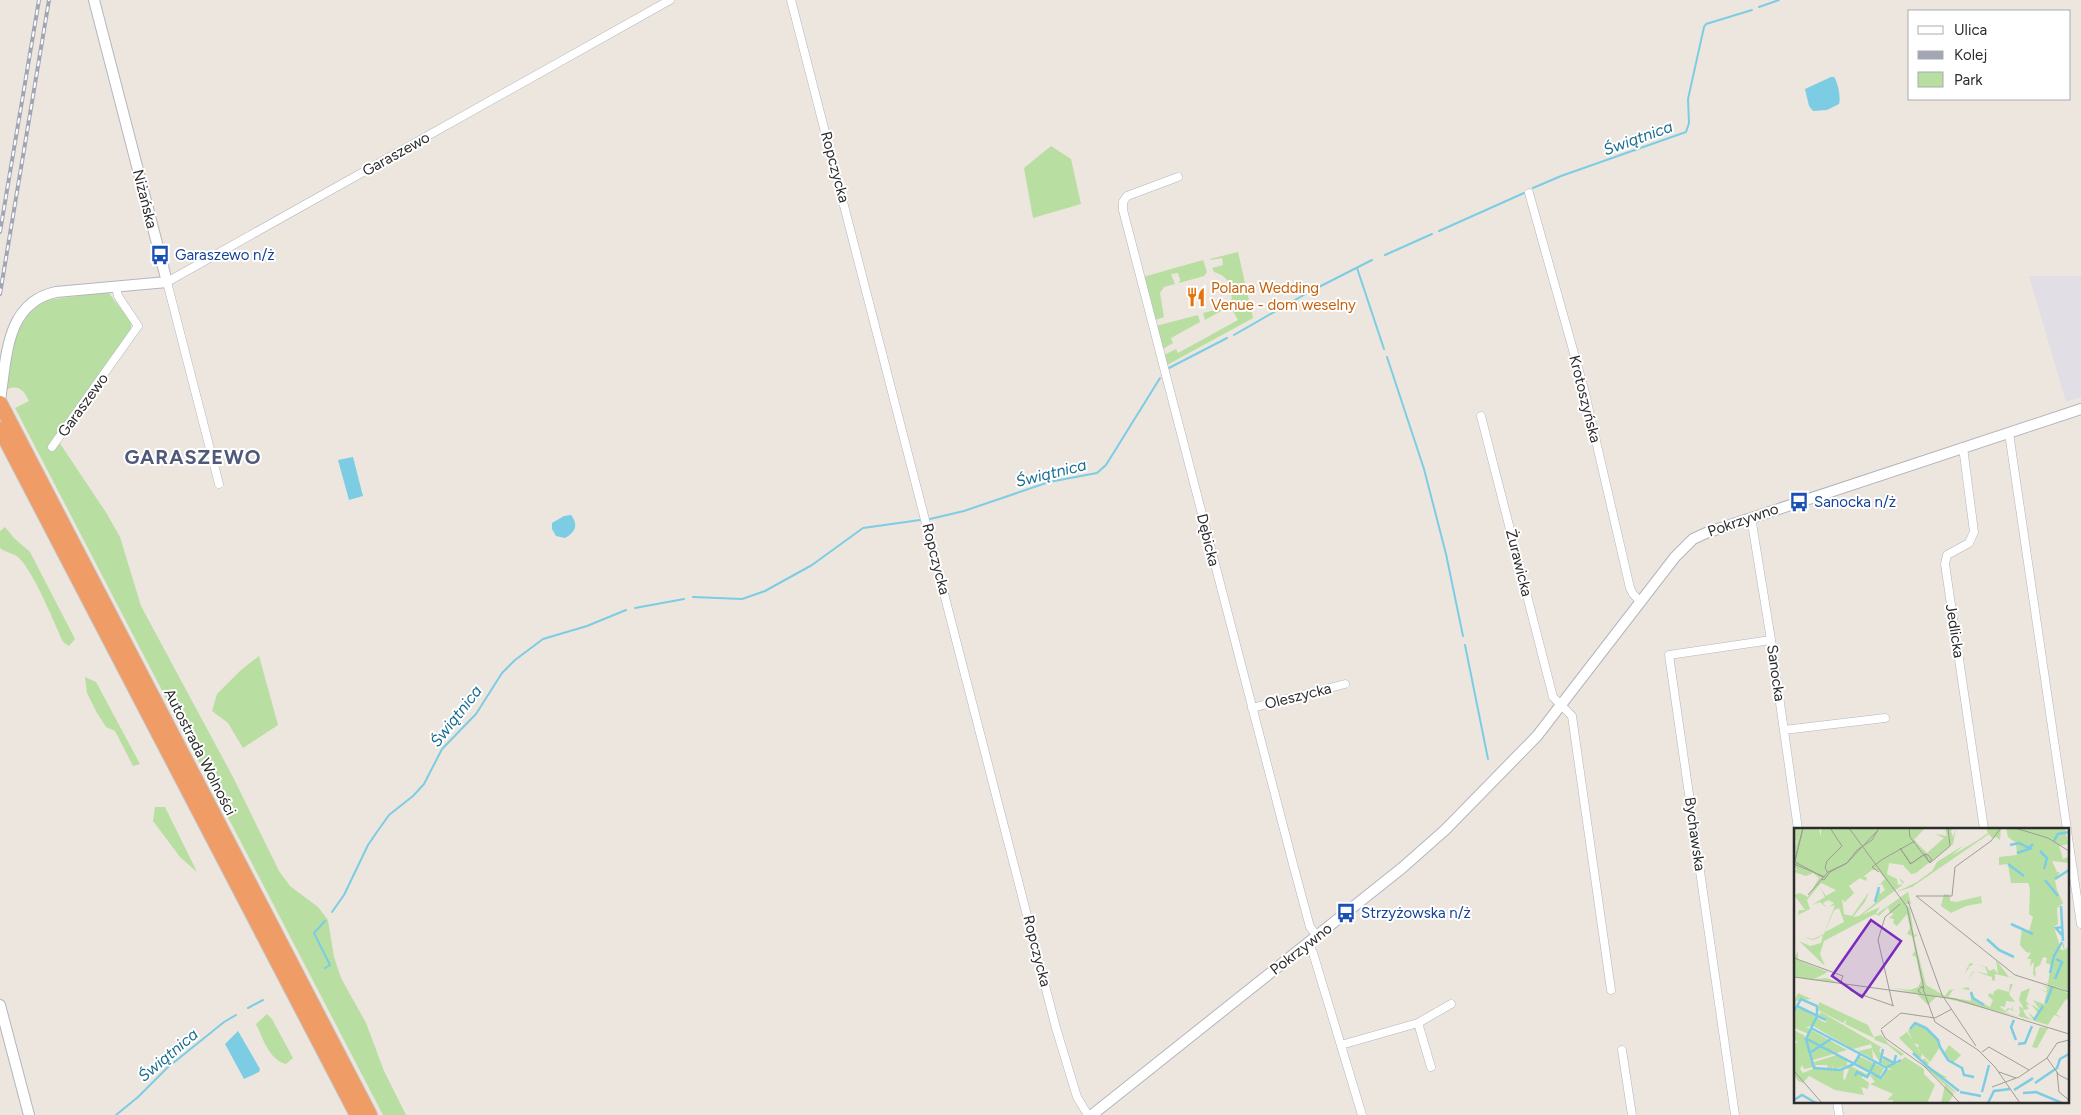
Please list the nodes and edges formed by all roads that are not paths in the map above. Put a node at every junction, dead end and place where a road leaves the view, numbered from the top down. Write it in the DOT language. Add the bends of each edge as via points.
graph roads {
  1 [pos="94,0"];
  2 [pos="670,0"];
  3 [pos="791,0"];
  4 [pos="1178,177"];
  5 [pos="1530,193"];
  6 [pos="167,282"];
  7 [pos="116,287"];
  8 [pos="0,402"];
  9 [pos="2081,409"];
  10 [pos="1481,416"];
  11 [pos="4,428"];
  12 [pos="2009,433"];
  13 [pos="52,447"];
  14 [pos="1962,447"];
  15 [pos="219,484"];
  16 [pos="1751,517"];
  17 [pos="1641,602"];
  18 [pos="1771,640"];
  19 [pos="1345,684"];
  20 [pos="1562,706"];
  21 [pos="1252,708"];
  22 [pos="1885,718"];
  23 [pos="1784,730"];
  24 [pos="1798,828"];
  25 [pos="1984,828"];
  26 [pos="2067,828"];
  27 [pos="2068,837"];
  28 [pos="2081,924"];
  29 [pos="1317,936"];
  30 [pos="1308,943"];
  31 [pos="1611,990"];
  32 [pos="1451,1004"];
  33 [pos="0,1005"];
  34 [pos="1418,1023"];
  35 [pos="1341,1046"];
  36 [pos="1622,1050"];
  37 [pos="1432,1067"];
  38 [pos="1837,1102"];
  39 [pos="29,1115"];
  40 [pos="357,1115"];
  41 [pos="370,1115"];
  42 [pos="1090,1115"];
  43 [pos="1362,1115"];
  44 [pos="1632,1115"];
  45 [pos="1735,1115"];
  46 [pos="1839,1115"];
  1 -- 6 [label="street, Niżańska"];
  2 -- 6 [label="street, Garaszewo"];
  3 -- 42 [label="street, Ropczycka" via="1056,1028 1077,1097"];
  4 -- 21 [label="street, Dębicka" via="1127,196 1123,210"];
  5 -- 17 [label="street, Krotoszyńska" via="1584,389 1630,588"];
  6 -- 7 [label="street, Garaszewo"];
  6 -- 15 [label="street, Niżańska"];
  7 -- 8 [label="street, Garaszewo" via="56,292 29,303 12,331"];
  7 -- 13 [label="street, Garaszewo" via="118,296 138,326"];
  8 -- 11 [label="highway, Autostrada Wolności"];
  9 -- 12 [label="street, Pokrzywno"];
  10 -- 20 [label="street, Żurawicka" via="1553,697"];
  11 -- 40 [label="highway, Autostrada Wolności"];
  11 -- 41 [label="highway, Autostrada Wolności"];
  12 -- 14 [label="street, Pokrzywno"];
  12 -- 26 [label="street"];
  14 -- 16 [label="street, Pokrzywno"];
  14 -- 25 [label="street, Jedlicka" via="1974,532 1969,543 1948,555 1944,564"];
  16 -- 17 [label="street, Pokrzywno" via="1693,540"];
  16 -- 18 [label="street, Sanocka"];
  17 -- 20 [label="street, Pokrzywno"];
  18 -- 23 [label="street, Sanocka"];
  18 -- 45 [label="street, Bychawska" via="1669,655"];
  19 -- 21 [label="street, Oleszycka"];
  20 -- 29 [label="street, Pokrzywno" via="1514,760 1424,850"];
  20 -- 31 [label="street" via="1572,716"];
  21 -- 29 [label="street, Dębicka" via="1310,927"];
  22 -- 23 [label="street"];
  23 -- 24 [label="street, Sanocka"];
  27 -- 28 [label="street"];
  29 -- 30 [label="street, Pokrzywno"];
  30 -- 35 [label="street"];
  30 -- 42 [label="street, Pokrzywno"];
  32 -- 34 [label="street"];
  33 -- 39 [label="street"];
  34 -- 35 [label="street"];
  34 -- 37 [label="street"];
  35 -- 43 [label="street"];
  36 -- 44 [label="street"];
  38 -- 46 [label="street"];
}
